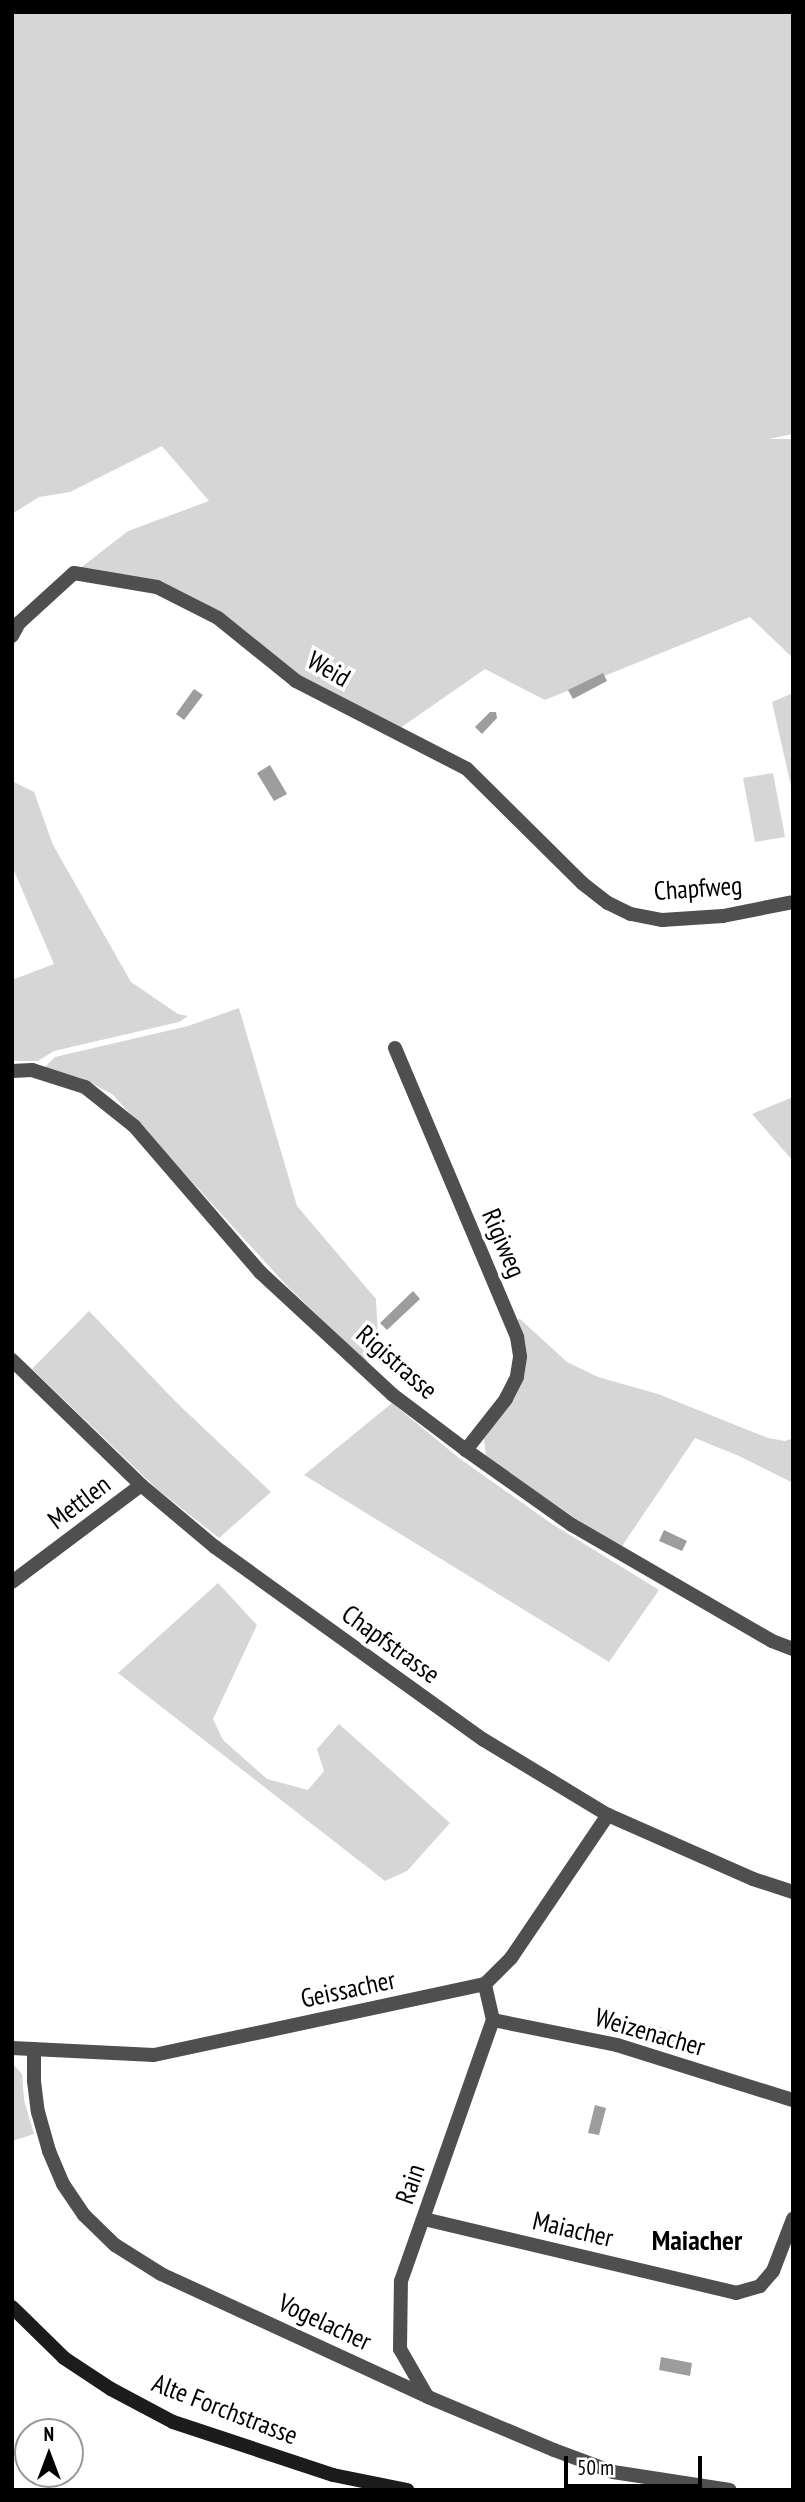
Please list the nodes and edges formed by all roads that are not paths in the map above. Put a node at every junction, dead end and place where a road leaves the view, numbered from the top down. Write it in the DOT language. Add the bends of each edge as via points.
graph roads {
  1 [pos="12,636"];
  2 [pos="793,902"];
  3 [pos="608,903"];
  4 [pos="395,1048"];
  5 [pos="12,1071"];
  6 [pos="12,1360"];
  7 [pos="466,1450"];
  8 [pos="141,1485"];
  9 [pos="12,1582"];
  10 [pos="793,1649"];
  11 [pos="608,1815"];
  12 [pos="793,1892"];
  13 [pos="485,1984"];
  14 [pos="493,2020"];
  15 [pos="12,2048"];
  16 [pos="34,2049"];
  17 [pos="793,2099"];
  18 [pos="424,2219"];
  19 [pos="793,2219"];
  20 [pos="12,2307"];
  21 [pos="428,2398"];
  22 [pos="407,2490"];
  23 [pos="730,2490"];
  1 -- 3 [label="street, Weid" via="19,623 74,573 157,587 218,618 296,681 467,769"];
  2 -- 3 [label="street, Chapfweg" via="723,916 662,920 631,914"];
  4 -- 7 [label="street, Rigiweg" via="517,1338 517,1377 506,1399"];
  5 -- 7 [label="street, Rigistrasse" via="32,1070 85,1087 134,1126 260,1272 393,1395"];
  6 -- 8 [label="street, Chapfstrasse"];
  7 -- 10 [label="street, Rigistrasse" via="572,1525"];
  8 -- 9 [label="street, Mettlen"];
  8 -- 11 [label="street, Chapfstrasse" via="215,1546 403,1684 484,1740"];
  11 -- 12 [label="street, Chapfstrasse"];
  11 -- 13 [label="street" via="511,1958"];
  13 -- 14 [label="street"];
  13 -- 16 [label="street, Geissacher" via="154,2055"];
  14 -- 17 [label="street, Weizenacher" via="617,2045"];
  14 -- 18 [label="street, Rain"];
  15 -- 16 [label="street, Geissacher"];
  16 -- 21 [label="street, Vogelacher" via="38,2112 49,2151 63,2184 84,2215 115,2245 161,2274"];
  18 -- 19 [label="street, Maiacher" via="736,2293 760,2286 773,2271"];
  18 -- 21 [label="street, Rain" via="401,2281 400,2349"];
  20 -- 22 [label="street, Alte Forchstrasse" via="64,2358 173,2422 333,2475"];
  21 -- 23 [label="street, Vogelacher" via="613,2472"];
}
